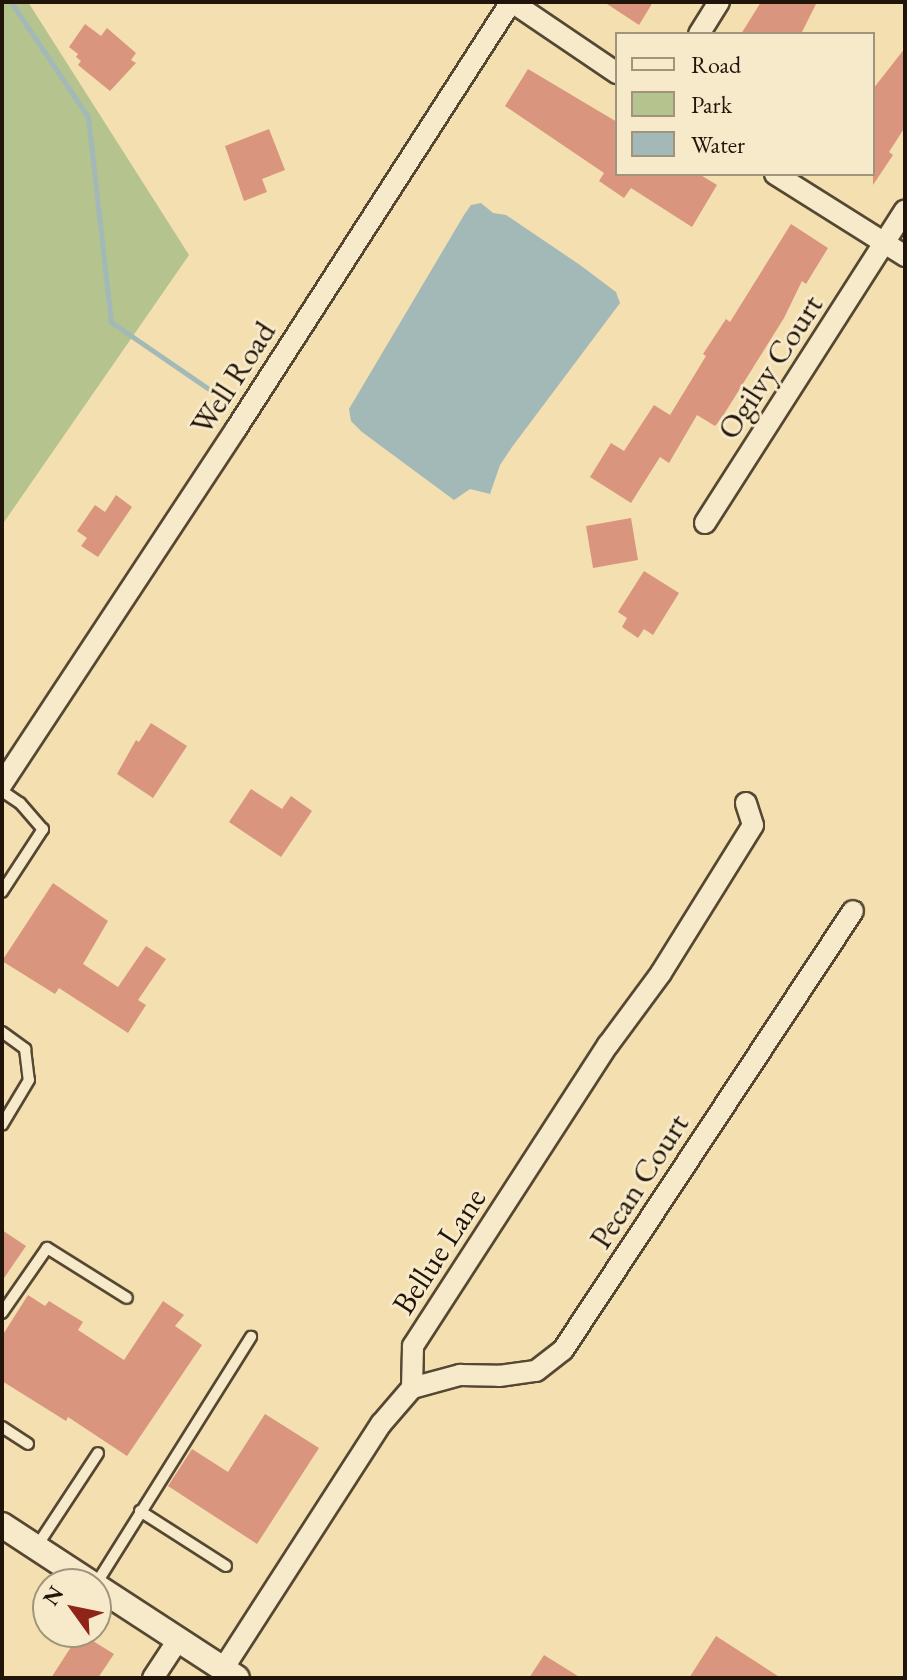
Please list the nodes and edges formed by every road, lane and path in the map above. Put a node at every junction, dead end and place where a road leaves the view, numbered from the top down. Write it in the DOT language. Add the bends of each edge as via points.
graph roads {
  1 [pos="511,2"];
  2 [pos="719,2"];
  3 [pos="700,32"];
  4 [pos="615,72"];
  5 [pos="778,176"];
  6 [pos="905,210"];
  7 [pos="885,244"];
  8 [pos="905,256"];
  9 [pos="705,523"];
  10 [pos="2,784"];
  11 [pos="2,791"];
  12 [pos="746,803"];
  13 [pos="2,892"];
  14 [pos="853,911"];
  15 [pos="2,1032"];
  16 [pos="2,1125"];
  17 [pos="127,1298"];
  18 [pos="2,1313"];
  19 [pos="251,1337"];
  20 [pos="412,1388"];
  21 [pos="2,1427"];
  22 [pos="28,1444"];
  23 [pos="98,1453"];
  24 [pos="140,1511"];
  25 [pos="2,1525"];
  26 [pos="36,1548"];
  27 [pos="226,1566"];
  28 [pos="68,1568"];
  29 [pos="105,1568"];
  30 [pos="112,1596"];
  31 [pos="178,1640"];
  32 [pos="230,1673"];
  33 [pos="153,1678"];
  1 -- 4 [label="street"];
  1 -- 10 [label="street, Well Road"];
  2 -- 3 [label="street"];
  5 -- 7 [label="street"];
  6 -- 7 [label="street, Ogilvy Court"];
  7 -- 8 [label="street"];
  7 -- 9 [label="street, Ogilvy Court"];
  11 -- 13 [label="lane" via="43,829"];
  12 -- 20 [label="street, Bellue Lane" via="753,825 413,1346"];
  14 -- 20 [label="street, Pecan Court" via="563,1350 536,1371 460,1375"];
  15 -- 16 [label="lane" via="25,1049 29,1080"];
  17 -- 18 [label="lane" via="47,1248"];
  19 -- 24 [label="lane"];
  20 -- 32 [label="street" via="381,1424"];
  21 -- 22 [label="lane"];
  23 -- 26 [label="lane"];
  24 -- 27 [label="lane"];
  24 -- 29 [label="lane"];
  25 -- 26 [label="street"];
  26 -- 28 [label="street"];
  30 -- 31 [label="street"];
  31 -- 32 [label="street"];
  31 -- 33 [label="street"];
}
